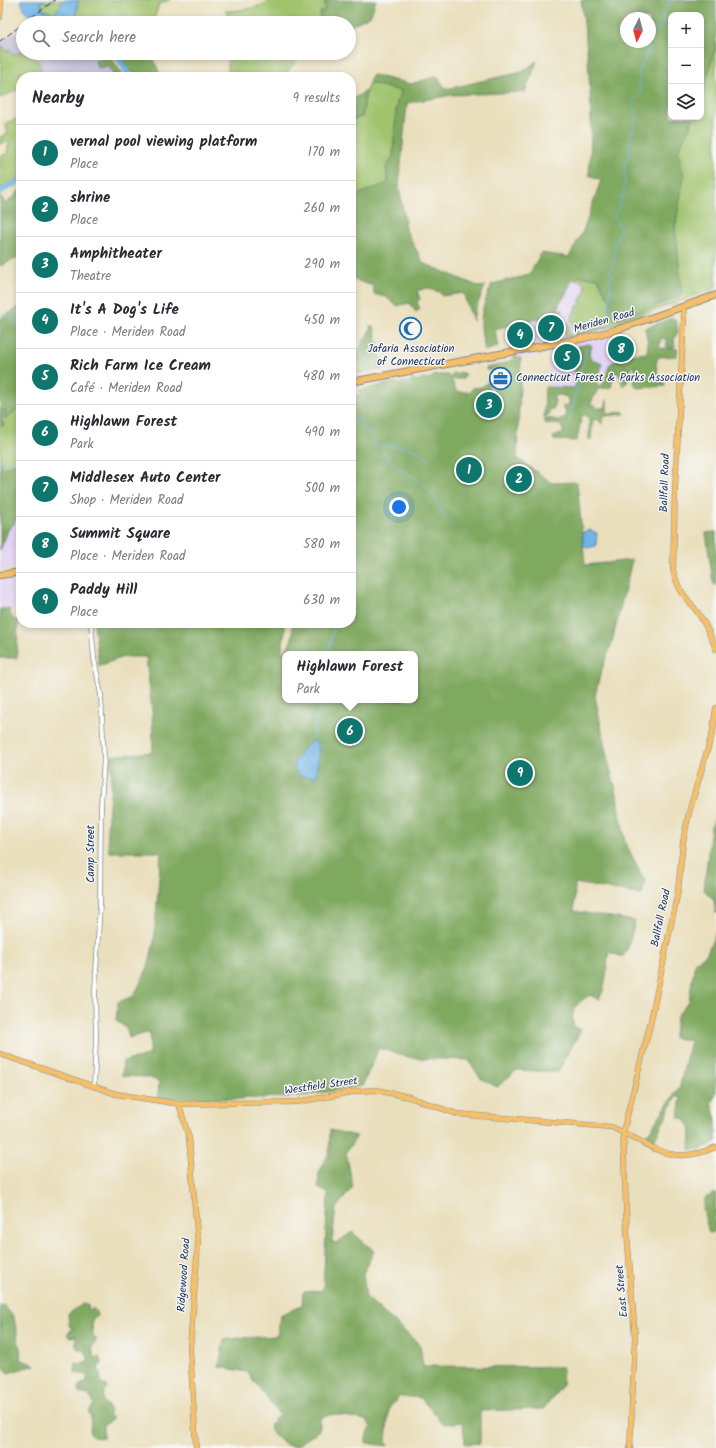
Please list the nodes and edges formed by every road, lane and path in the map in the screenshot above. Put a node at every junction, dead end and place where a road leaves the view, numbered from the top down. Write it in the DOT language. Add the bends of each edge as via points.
graph roads {
  1 [pos="1,0"];
  2 [pos="0,17"];
  3 [pos="716,295"];
  4 [pos="683,306"];
  5 [pos="356,381"];
  6 [pos="16,572"];
  7 [pos="0,574"];
  8 [pos="91,628"];
  9 [pos="716,649"];
  10 [pos="716,708"];
  11 [pos="0,1054"];
  12 [pos="94,1086"];
  13 [pos="179,1104"];
  14 [pos="624,1132"];
  15 [pos="716,1147"];
  16 [pos="196,1448"];
  17 [pos="630,1448"];
  1 -- 2 [label="main road"];
  3 -- 4 [label="highway, Meriden Road"];
  4 -- 5 [label="highway, Meriden Road" via="585,338"];
  4 -- 9 [label="main road, Ballfall Road" via="673,570 684,597 698,612"];
  6 -- 7 [label="highway"];
  8 -- 12 [label="street, Camp Street" via="93,654 101,695 104,758"];
  10 -- 14 [label="main road, Ballfall Road" via="713,731 689,812 678,891"];
  11 -- 12 [label="main road, Westfield Street"];
  12 -- 13 [label="main road, Westfield Street" via="128,1097"];
  13 -- 14 [label="main road, Westfield Street" via="297,1102 376,1090 409,1097 458,1114 597,1125"];
  13 -- 16 [label="main road, Ridgewood Road" via="188,1138 198,1244 190,1348"];
  14 -- 15 [label="main road, Westfield Street" via="644,1145 668,1154 691,1155"];
  14 -- 17 [label="main road, East Street" via="627,1232 635,1322"];
}
